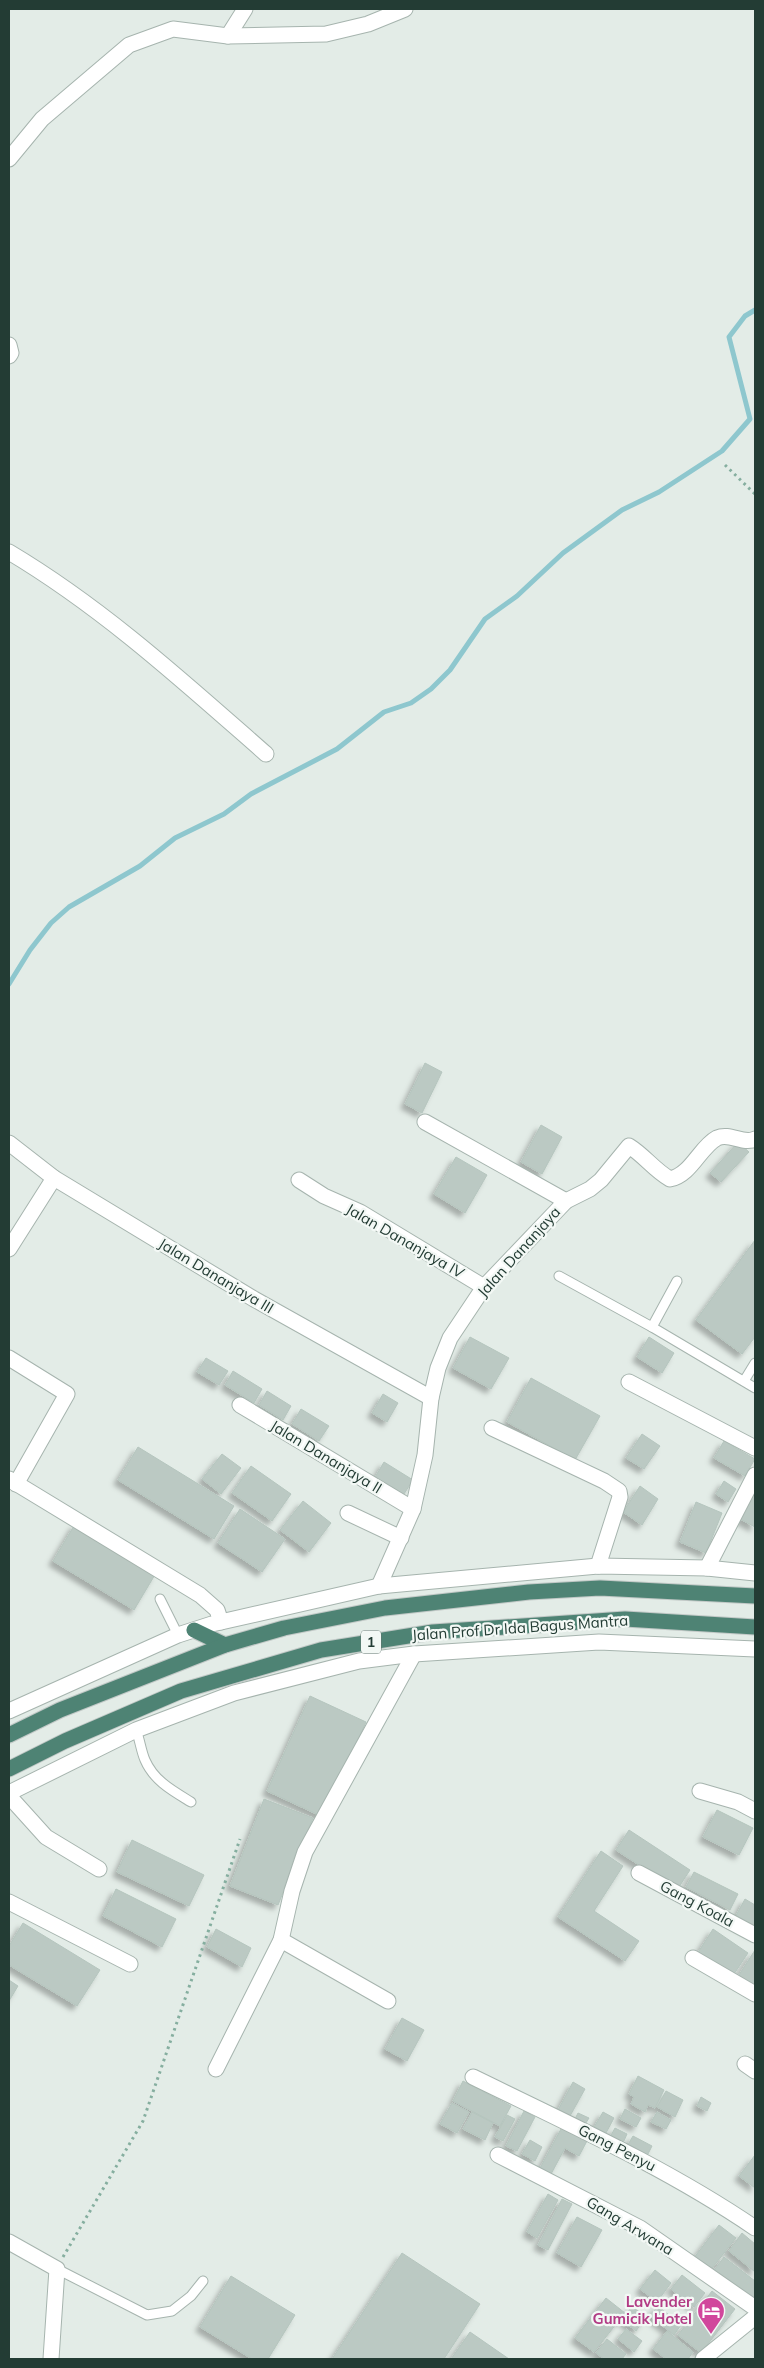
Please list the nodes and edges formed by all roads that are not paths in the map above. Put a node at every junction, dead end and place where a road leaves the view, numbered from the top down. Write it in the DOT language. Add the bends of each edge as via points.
graph roads {
  1 [pos="245,9"];
  2 [pos="405,9"];
  3 [pos="228,36"];
  4 [pos="9,159"];
  5 [pos="9,345"];
  6 [pos="9,356"];
  7 [pos="9,552"];
  8 [pos="266,754"];
  9 [pos="425,1122"];
  10 [pos="755,1139"];
  11 [pos="9,1143"];
  12 [pos="54,1178"];
  13 [pos="299,1180"];
  14 [pos="566,1201"];
  15 [pos="9,1249"];
  16 [pos="558,1276"];
  17 [pos="677,1281"];
  18 [pos="484,1287"];
  19 [pos="652,1327"];
  20 [pos="9,1358"];
  21 [pos="755,1363"];
  22 [pos="744,1381"];
  23 [pos="629,1382"];
  24 [pos="755,1388"];
  25 [pos="431,1398"];
  26 [pos="240,1405"];
  27 [pos="492,1428"];
  28 [pos="755,1448"];
  29 [pos="755,1475"];
  30 [pos="12,1482"];
  31 [pos="413,1509"];
  32 [pos="348,1513"];
  33 [pos="401,1538"];
  34 [pos="598,1566"];
  35 [pos="708,1568"];
  36 [pos="755,1573"];
  37 [pos="379,1586"];
  38 [pos="755,1596"];
  39 [pos="160,1599"];
  40 [pos="221,1622"];
  41 [pos="683,1622"];
  42 [pos="755,1627"];
  43 [pos="194,1630"];
  44 [pos="178,1635"];
  45 [pos="682,1645"];
  46 [pos="225,1646"];
  47 [pos="755,1649"];
  48 [pos="414,1654"];
  49 [pos="228,1677"];
  50 [pos="234,1693"];
  51 [pos="9,1711"];
  52 [pos="136,1730"];
  53 [pos="9,1735"];
  54 [pos="9,1769"];
  55 [pos="700,1791"];
  56 [pos="9,1794"];
  57 [pos="191,1802"];
  58 [pos="755,1811"];
  59 [pos="99,1869"];
  60 [pos="639,1873"];
  61 [pos="9,1902"];
  62 [pos="755,1935"];
  63 [pos="281,1940"];
  64 [pos="693,1958"];
  65 [pos="130,1964"];
  66 [pos="755,1994"];
  67 [pos="388,2001"];
  68 [pos="216,2069"];
  69 [pos="473,2078"];
  70 [pos="498,2155"];
  71 [pos="755,2228"];
  72 [pos="9,2242"];
  73 [pos="57,2269"];
  74 [pos="202,2281"];
  75 [pos="755,2308"];
  76 [pos="755,2317"];
  77 [pos="51,2359"];
  78 [pos="703,2359"];
  1 -- 3 [label="street"];
  2 -- 3 [label="street" via="368,24 326,34"];
  3 -- 4 [label="street" via="173,29 129,45 42,119"];
  5 -- 6 [label="street"];
  7 -- 8 [label="street" via="61,584 162,662"];
  9 -- 14 [label="street"];
  10 -- 14 [label="street, Jalan Dananjaya" via="750,1142 725,1136 716,1138 684,1172 670,1179 629,1146 601,1180"];
  11 -- 12 [label="street, Jalan Dananjaya III"];
  12 -- 15 [label="street"];
  12 -- 25 [label="street, Jalan Dananjaya III" via="254,1299"];
  13 -- 18 [label="street, Jalan Dananjaya IV" via="324,1196 360,1212"];
  14 -- 18 [label="street, Jalan Dananjaya"];
  16 -- 19 [label="lane"];
  17 -- 19 [label="lane"];
  18 -- 25 [label="street, Jalan Dananjaya" via="450,1338"];
  19 -- 22 [label="lane"];
  20 -- 30 [label="street" via="67,1394"];
  21 -- 22 [label="lane"];
  22 -- 24 [label="lane"];
  23 -- 28 [label="street"];
  25 -- 31 [label="street, Jalan Dananjaya"];
  26 -- 31 [label="street, Jalan Dananjaya II"];
  27 -- 34 [label="street" via="619,1491 620,1497"];
  29 -- 35 [label="street"];
  30 -- 40 [label="street" via="200,1595 217,1610"];
  31 -- 33 [label="street, Jalan Dananjaya"];
  32 -- 33 [label="street"];
  33 -- 37 [label="street, Jalan Dananjaya"];
  34 -- 35 [label="street"];
  34 -- 37 [label="street"];
  35 -- 36 [label="street"];
  37 -- 40 [label="street"];
  38 -- 46 [label="highway, Jalan Prof Dr Ida Bagus Mantra / 1" via="600,1588 529,1592 385,1608 284,1628"];
  39 -- 44 [label="lane"];
  40 -- 43 [label="street"];
  41 -- 42 [label="highway, Jalan Prof Dr Ida Bagus Mantra / 1"];
  41 -- 45 [label="street"];
  41 -- 49 [label="highway, Jalan Prof Dr Ida Bagus Mantra / 1" via="625,1620 433,1632 321,1650"];
  43 -- 44 [label="street"];
  43 -- 46 [label="highway"];
  44 -- 51 [label="street"];
  45 -- 47 [label="street"];
  45 -- 48 [label="street" via="599,1642"];
  46 -- 53 [label="highway, Jalan Prof Dr Ida Bagus Mantra / 1" via="60,1710"];
  48 -- 50 [label="street" via="359,1661"];
  48 -- 63 [label="street" via="305,1852"];
  49 -- 50 [label="street"];
  49 -- 54 [label="highway, Jalan Prof Dr Ida Bagus Mantra / 1" via="172,1695"];
  50 -- 52 [label="street"];
  52 -- 56 [label="street"];
  52 -- 57 [label="lane" via="151,1772 159,1782"];
  55 -- 58 [label="street" via="738,1802"];
  56 -- 59 [label="street" via="46,1837"];
  60 -- 62 [label="street, Gang Koala"];
  61 -- 65 [label="street"];
  63 -- 67 [label="street"];
  63 -- 68 [label="street"];
  64 -- 66 [label="street"];
  69 -- 71 [label="street, Gang Penyu" via="624,2151"];
  70 -- 75 [label="street, Gang Arwana" via="640,2228"];
  72 -- 73 [label="street"];
  73 -- 74 [label="lane" via="147,2314 172,2311 191,2296"];
  73 -- 77 [label="street"];
  76 -- 78 [label="street"];
}
